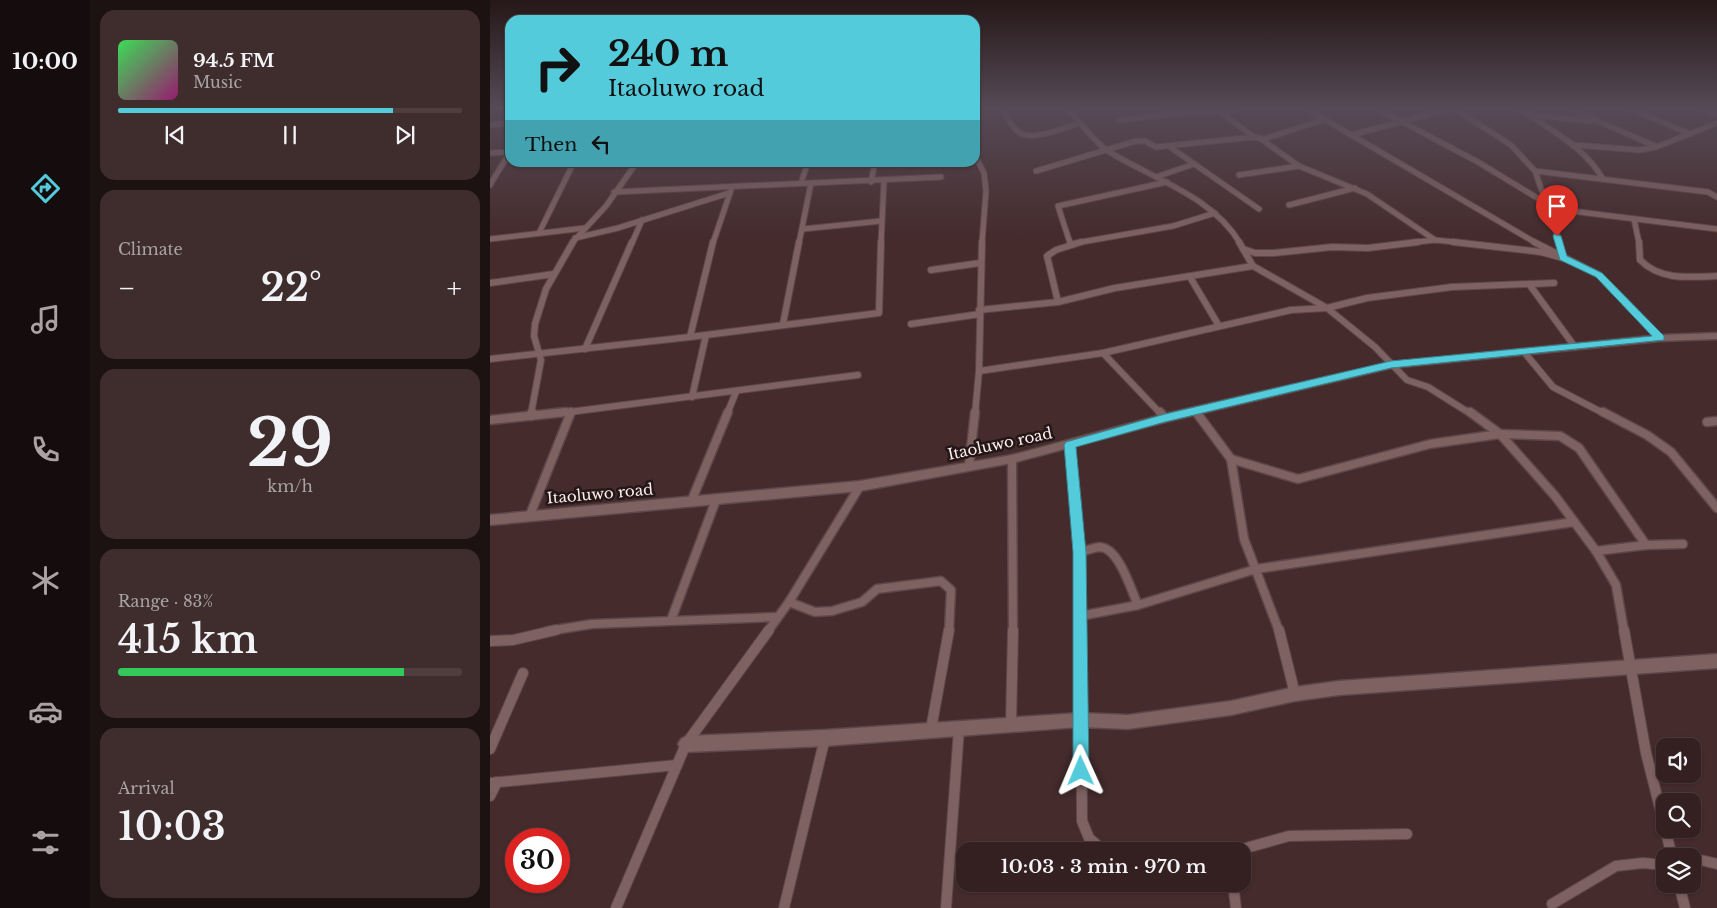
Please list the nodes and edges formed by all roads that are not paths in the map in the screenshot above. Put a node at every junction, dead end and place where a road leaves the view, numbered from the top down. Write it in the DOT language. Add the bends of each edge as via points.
graph roads {
  1 [pos="1101,151"];
  2 [pos="1109,151"];
  3 [pos="1177,151"];
  4 [pos="1279,151"];
  5 [pos="1379,151"];
  6 [pos="1459,151"];
  7 [pos="1517,151"];
  8 [pos="1581,151"];
  9 [pos="505,152"];
  10 [pos="490,153"];
  11 [pos="505,160"];
  12 [pos="980,164"];
  13 [pos="1194,164"];
  14 [pos="1299,166"];
  15 [pos="572,167"];
  16 [pos="633,167"];
  17 [pos="806,167"];
  18 [pos="874,167"];
  19 [pos="1036,171"];
  20 [pos="1535,171"];
  21 [pos="1239,175"];
  22 [pos="941,177"];
  23 [pos="1156,177"];
  24 [pos="1603,179"];
  25 [pos="884,181"];
  26 [pos="871,182"];
  27 [pos="1167,182"];
  28 [pos="801,183"];
  29 [pos="811,183"];
  30 [pos="490,184"];
  31 [pos="734,186"];
  32 [pos="1355,188"];
  33 [pos="614,192"];
  34 [pos="729,192"];
  35 [pos="1717,197"];
  36 [pos="1289,205"];
  37 [pos="1545,205"];
  38 [pos="1259,209"];
  39 [pos="1215,213"];
  40 [pos="1634,219"];
  41 [pos="642,220"];
  42 [pos="881,220"];
  43 [pos="585,228"];
  44 [pos="803,229"];
  45 [pos="1717,229"];
  46 [pos="539,233"];
  47 [pos="575,238"];
  48 [pos="490,239"];
  49 [pos="1435,240"];
  50 [pos="1071,245"];
  51 [pos="1244,250"];
  52 [pos="1563,258"];
  53 [pos="980,264"];
  54 [pos="1253,266"];
  55 [pos="931,270"];
  56 [pos="554,274"];
  57 [pos="1717,276"];
  58 [pos="1190,277"];
  59 [pos="1554,283"];
  60 [pos="490,284"];
  61 [pos="1529,284"];
  62 [pos="1058,302"];
  63 [pos="1326,308"];
  64 [pos="979,312"];
  65 [pos="784,324"];
  66 [pos="911,324"];
  67 [pos="1219,326"];
  68 [pos="706,335"];
  69 [pos="690,337"];
  70 [pos="1660,338"];
  71 [pos="1715,338"];
  72 [pos="1575,347"];
  73 [pos="585,349"];
  74 [pos="1524,352"];
  75 [pos="1103,353"];
  76 [pos="540,354"];
  77 [pos="490,359"];
  78 [pos="1391,365"];
  79 [pos="979,371"];
  80 [pos="858,375"];
  81 [pos="736,392"];
  82 [pos="692,397"];
  83 [pos="1195,411"];
  84 [pos="571,412"];
  85 [pos="531,416"];
  86 [pos="1165,418"];
  87 [pos="490,420"];
  88 [pos="1717,421"];
  89 [pos="1708,422"];
  90 [pos="1500,434"];
  91 [pos="1070,445"];
  92 [pos="1012,459"];
  93 [pos="1230,459"];
  94 [pos="970,466"];
  95 [pos="860,486"];
  96 [pos="716,500"];
  97 [pos="692,502"];
  98 [pos="1717,508"];
  99 [pos="530,515"];
  100 [pos="490,520"];
  101 [pos="1574,522"];
  102 [pos="1683,544"];
  103 [pos="1646,545"];
  104 [pos="1080,552"];
  105 [pos="1596,552"];
  106 [pos="1256,569"];
  107 [pos="789,602"];
  108 [pos="1138,605"];
  109 [pos="1080,616"];
  110 [pos="776,617"];
  111 [pos="671,620"];
  112 [pos="490,641"];
  113 [pos="1717,661"];
  114 [pos="1630,667"];
  115 [pos="523,673"];
  116 [pos="1295,694"];
  117 [pos="1080,720"];
  118 [pos="1011,724"];
  119 [pos="931,729"];
  120 [pos="959,729"];
  121 [pos="825,738"];
  122 [pos="686,744"];
  123 [pos="490,750"];
  124 [pos="677,765"];
  125 [pos="494,782"];
  126 [pos="1656,793"];
  127 [pos="490,796"];
  128 [pos="1407,834"];
  129 [pos="1094,842"];
  130 [pos="1251,847"];
  131 [pos="1701,860"];
  132 [pos="1656,864"];
  133 [pos="1717,864"];
  134 [pos="1234,892"];
  135 [pos="1681,893"];
  136 [pos="1552,904"];
  137 [pos="616,908"];
  138 [pos="784,908"];
  139 [pos="946,908"];
  140 [pos="1236,908"];
  141 [pos="1685,908"];
  1 -- 19 [label="street"];
  2 -- 23 [label="street"];
  3 -- 13 [label="street"];
  4 -- 14 [label="street"];
  5 -- 52 [label="street"];
  6 -- 37 [label="street"];
  7 -- 20 [label="street"];
  8 -- 24 [label="street"];
  9 -- 10 [label="street"];
  11 -- 30 [label="street"];
  12 -- 53 [label="street" via="986,191"];
  13 -- 23 [label="street"];
  13 -- 38 [label="street"];
  14 -- 21 [label="street"];
  14 -- 32 [label="street"];
  15 -- 46 [label="street"];
  16 -- 33 [label="street"];
  17 -- 28 [label="street"];
  18 -- 26 [label="street"];
  20 -- 24 [label="street"];
  20 -- 37 [label="street"];
  22 -- 25 [label="street"];
  23 -- 27 [label="street"];
  24 -- 35 [label="street" via="1708,192"];
  25 -- 26 [label="street"];
  25 -- 42 [label="street"];
  26 -- 29 [label="street"];
  27 -- 39 [label="street"];
  27 -- 50 [label="street" via="1058,206"];
  28 -- 29 [label="street"];
  28 -- 31 [label="street"];
  29 -- 44 [label="street"];
  31 -- 33 [label="street"];
  31 -- 34 [label="street"];
  32 -- 36 [label="street"];
  32 -- 49 [label="street"];
  33 -- 43 [label="street" via="606,206"];
  34 -- 41 [label="street"];
  34 -- 69 [label="street" via="708,257"];
  37 -- 40 [label="street"];
  37 -- 52 [label="street"];
  39 -- 50 [label="street" via="1168,227"];
  39 -- 51 [label="street"];
  40 -- 45 [label="street"];
  40 -- 57 [label="street" via="1643,264 1664,274"];
  41 -- 47 [label="street"];
  41 -- 73 [label="street"];
  42 -- 44 [label="street"];
  42 -- 65 [label="street" via="879,313"];
  43 -- 46 [label="street"];
  43 -- 47 [label="street"];
  44 -- 65 [label="street"];
  46 -- 48 [label="street"];
  47 -- 56 [label="street"];
  49 -- 51 [label="street" via="1368,248 1332,247 1274,253"];
  49 -- 52 [label="street" via="1541,252"];
  50 -- 62 [label="street" via="1047,256"];
  51 -- 54 [label="street"];
  52 -- 70 [label="street" via="1599,275"];
  53 -- 55 [label="street"];
  53 -- 64 [label="street"];
  54 -- 58 [label="street"];
  54 -- 63 [label="street"];
  56 -- 60 [label="street"];
  56 -- 76 [label="street" via="535,324 534,336"];
  58 -- 62 [label="street" via="1115,288"];
  58 -- 67 [label="street"];
  59 -- 61 [label="street"];
  61 -- 63 [label="street" via="1433,290 1367,298"];
  61 -- 72 [label="street"];
  62 -- 64 [label="street"];
  63 -- 67 [label="street" via="1290,310"];
  63 -- 78 [label="street" via="1375,347"];
  64 -- 66 [label="street"];
  64 -- 79 [label="street"];
  65 -- 68 [label="street"];
  67 -- 75 [label="street"];
  68 -- 69 [label="street"];
  68 -- 82 [label="street"];
  69 -- 73 [label="street"];
  70 -- 71 [label="street, Itaoluwo road"];
  70 -- 72 [label="street, Itaoluwo road"];
  72 -- 74 [label="street, Itaoluwo road"];
  73 -- 76 [label="street"];
  74 -- 78 [label="street, Itaoluwo road"];
  74 -- 98 [label="street" via="1552,387 1647,435 1671,452"];
  75 -- 79 [label="street"];
  75 -- 86 [label="street"];
  76 -- 77 [label="street"];
  76 -- 85 [label="street"];
  78 -- 83 [label="street, Itaoluwo road"];
  78 -- 90 [label="street" via="1408,380 1455,402"];
  79 -- 94 [label="street"];
  80 -- 81 [label="street"];
  81 -- 82 [label="street"];
  81 -- 97 [label="street"];
  82 -- 84 [label="street"];
  83 -- 86 [label="street, Itaoluwo road"];
  83 -- 93 [label="street"];
  84 -- 85 [label="street"];
  84 -- 99 [label="street"];
  85 -- 87 [label="street"];
  86 -- 91 [label="street, Itaoluwo road"];
  88 -- 89 [label="street"];
  90 -- 93 [label="street" via="1430,444 1298,479"];
  90 -- 101 [label="street"];
  90 -- 103 [label="street" via="1552,435 1568,439 1579,448"];
  91 -- 92 [label="street, Itaoluwo road"];
  91 -- 104 [label="street"];
  92 -- 94 [label="street, Itaoluwo road"];
  92 -- 118 [label="street" via="1014,604"];
  93 -- 106 [label="street" via="1244,539"];
  94 -- 95 [label="street, Itaoluwo road"];
  95 -- 96 [label="street, Itaoluwo road"];
  95 -- 107 [label="street"];
  96 -- 97 [label="street, Itaoluwo road"];
  96 -- 111 [label="street"];
  97 -- 99 [label="street, Itaoluwo road"];
  99 -- 100 [label="street, Itaoluwo road"];
  101 -- 105 [label="street"];
  101 -- 106 [label="street"];
  102 -- 103 [label="street"];
  103 -- 105 [label="street"];
  104 -- 108 [label="street" via="1100,547 1114,554"];
  104 -- 109 [label="street"];
  105 -- 114 [label="street" via="1616,585"];
  106 -- 108 [label="street"];
  106 -- 116 [label="street" via="1279,630"];
  107 -- 110 [label="street"];
  107 -- 119 [label="street" via="815,612 832,611 862,602 877,589 941,581 947,584 952,597 948,644"];
  108 -- 109 [label="street"];
  109 -- 117 [label="street"];
  110 -- 111 [label="street"];
  110 -- 122 [label="street"];
  111 -- 112 [label="street" via="592,624 513,640"];
  113 -- 114 [label="street"];
  114 -- 116 [label="street"];
  114 -- 126 [label="street"];
  115 -- 123 [label="street"];
  116 -- 117 [label="street" via="1231,708 1128,722"];
  117 -- 118 [label="street"];
  117 -- 129 [label="street" via="1082,821"];
  118 -- 120 [label="street"];
  119 -- 120 [label="street"];
  119 -- 121 [label="street"];
  120 -- 139 [label="street"];
  121 -- 122 [label="street"];
  121 -- 138 [label="street"];
  122 -- 124 [label="street"];
  124 -- 125 [label="street"];
  124 -- 137 [label="street"];
  125 -- 127 [label="street"];
  128 -- 130 [label="street" via="1289,836"];
  131 -- 133 [label="street"];
  132 -- 136 [label="street" via="1616,866"];
  134 -- 140 [label="street"];
  135 -- 141 [label="street"];
}
